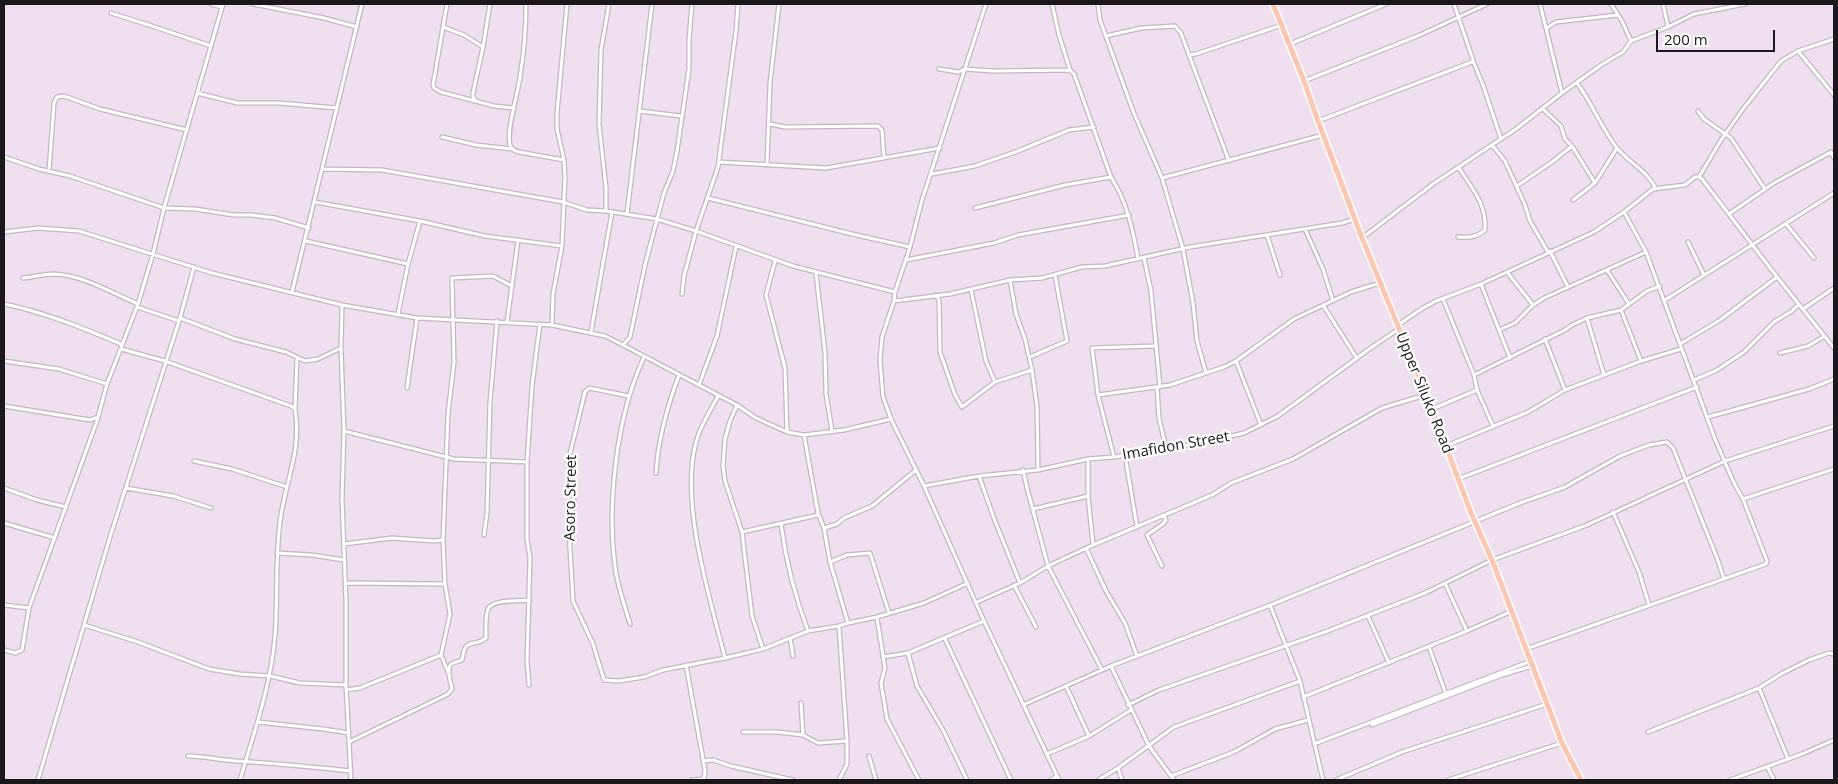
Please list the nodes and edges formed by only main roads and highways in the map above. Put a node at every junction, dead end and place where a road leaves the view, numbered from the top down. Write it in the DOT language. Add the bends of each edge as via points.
graph roads {
  1 [pos="1275,4"];
  2 [pos="1581,780"];
  1 -- 2 [label="main road, Upper Siluko Road" via="1362,238 1562,743"];
}
